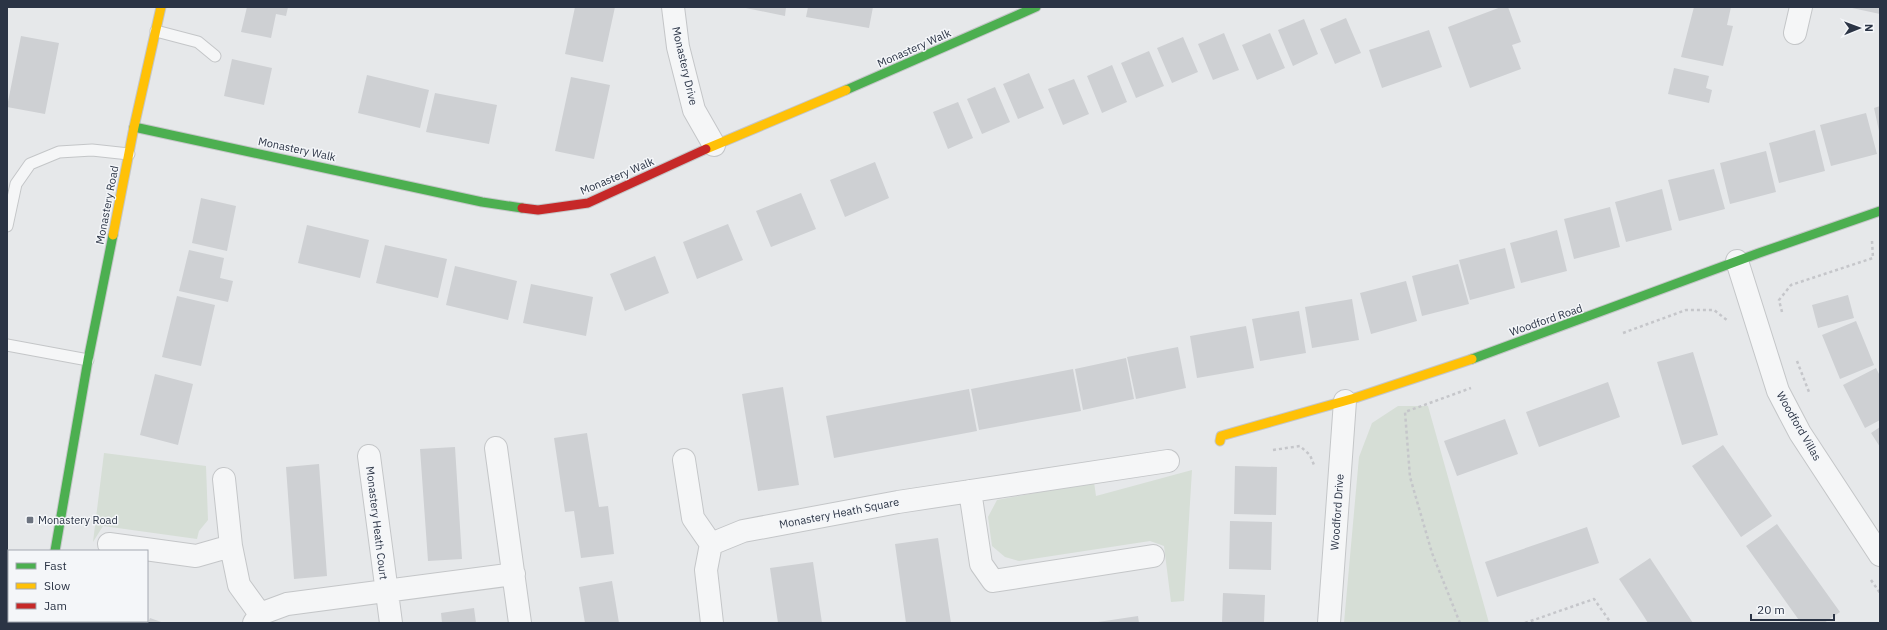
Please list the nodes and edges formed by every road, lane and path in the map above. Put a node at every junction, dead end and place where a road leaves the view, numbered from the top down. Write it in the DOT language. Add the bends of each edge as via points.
graph roads {
  1 [pos="161,7"];
  2 [pos="673,7"];
  3 [pos="1036,7"];
  4 [pos="1801,7"];
  5 [pos="156,31"];
  6 [pos="1795,33"];
  7 [pos="215,56"];
  8 [pos="134,128"];
  9 [pos="714,145"];
  10 [pos="129,154"];
  11 [pos="1880,212"];
  12 [pos="7,226"];
  13 [pos="1871,235"];
  14 [pos="1737,262"];
  15 [pos="1782,314"];
  16 [pos="1730,322"];
  17 [pos="1619,334"];
  18 [pos="7,345"];
  19 [pos="1796,358"];
  20 [pos="88,360"];
  21 [pos="1472,388"];
  22 [pos="1811,394"];
  23 [pos="1345,401"];
  24 [pos="1220,440"];
  25 [pos="496,448"];
  26 [pos="368,456"];
  27 [pos="684,460"];
  28 [pos="1168,461"];
  29 [pos="224,479"];
  30 [pos="970,491"];
  31 [pos="109,544"];
  32 [pos="711,544"];
  33 [pos="231,546"];
  34 [pos="55,550"];
  35 [pos="1880,555"];
  36 [pos="1153,556"];
  37 [pos="514,574"];
  38 [pos="1867,574"];
  39 [pos="386,590"];
  40 [pos="1880,593"];
  41 [pos="257,618"];
  42 [pos="390,623"];
  43 [pos="520,623"];
  44 [pos="712,623"];
  45 [pos="1329,623"];
  46 [pos="1460,623"];
  47 [pos="1526,623"];
  48 [pos="1611,623"];
  1 -- 5 [label="street, Monastery Road"];
  2 -- 9 [label="street, Monastery Drive" via="678,46 694,110"];
  3 -- 9 [label="street, Monastery Walk"];
  4 -- 6 [label="street"];
  5 -- 7 [label="lane" via="198,42"];
  5 -- 8 [label="street, Monastery Road"];
  8 -- 9 [label="street, Monastery Walk" via="482,202 538,210 588,203"];
  8 -- 10 [label="street, Monastery Road"];
  10 -- 12 [label="lane" via="92,150 59,152 30,164 16,184"];
  10 -- 20 [label="street, Monastery Road"];
  11 -- 14 [label="street, Woodford Road"];
  13 -- 15 [label="path" via="1872,258 1791,285 1779,300"];
  14 -- 23 [label="street, Woodford Road" via="1611,310"];
  14 -- 35 [label="street, Woodford Villas" via="1778,391 1800,433"];
  16 -- 17 [label="path" via="1714,310 1686,310"];
  18 -- 20 [label="lane"];
  19 -- 22 [label="path"];
  20 -- 34 [label="street, Monastery Road"];
  21 -- 46 [label="path" via="1405,412 1410,477 1432,553"];
  23 -- 24 [label="street, Woodford Road" via="1221,436"];
  23 -- 45 [label="street, Woodford Drive"];
  25 -- 37 [label="street"];
  26 -- 39 [label="street, Monastery Heath Court"];
  27 -- 32 [label="street" via="693,518"];
  28 -- 30 [label="street, Monastery Heath Square"];
  29 -- 33 [label="street, Monastery Heath Court"];
  30 -- 32 [label="street, Monastery Heath Square" via="743,531"];
  30 -- 36 [label="street" via="981,564 993,581"];
  31 -- 33 [label="street" via="196,556"];
  32 -- 44 [label="street" via="706,570"];
  33 -- 41 [label="street, Monastery Heath Court" via="239,585"];
  37 -- 39 [label="street, Monastery Heath Court"];
  37 -- 43 [label="street"];
  38 -- 40 [label="path"];
  39 -- 41 [label="street, Monastery Heath Court" via="287,604"];
  39 -- 42 [label="street, Monastery Heath Court"];
  47 -- 48 [label="path" via="1594,599"];
}
